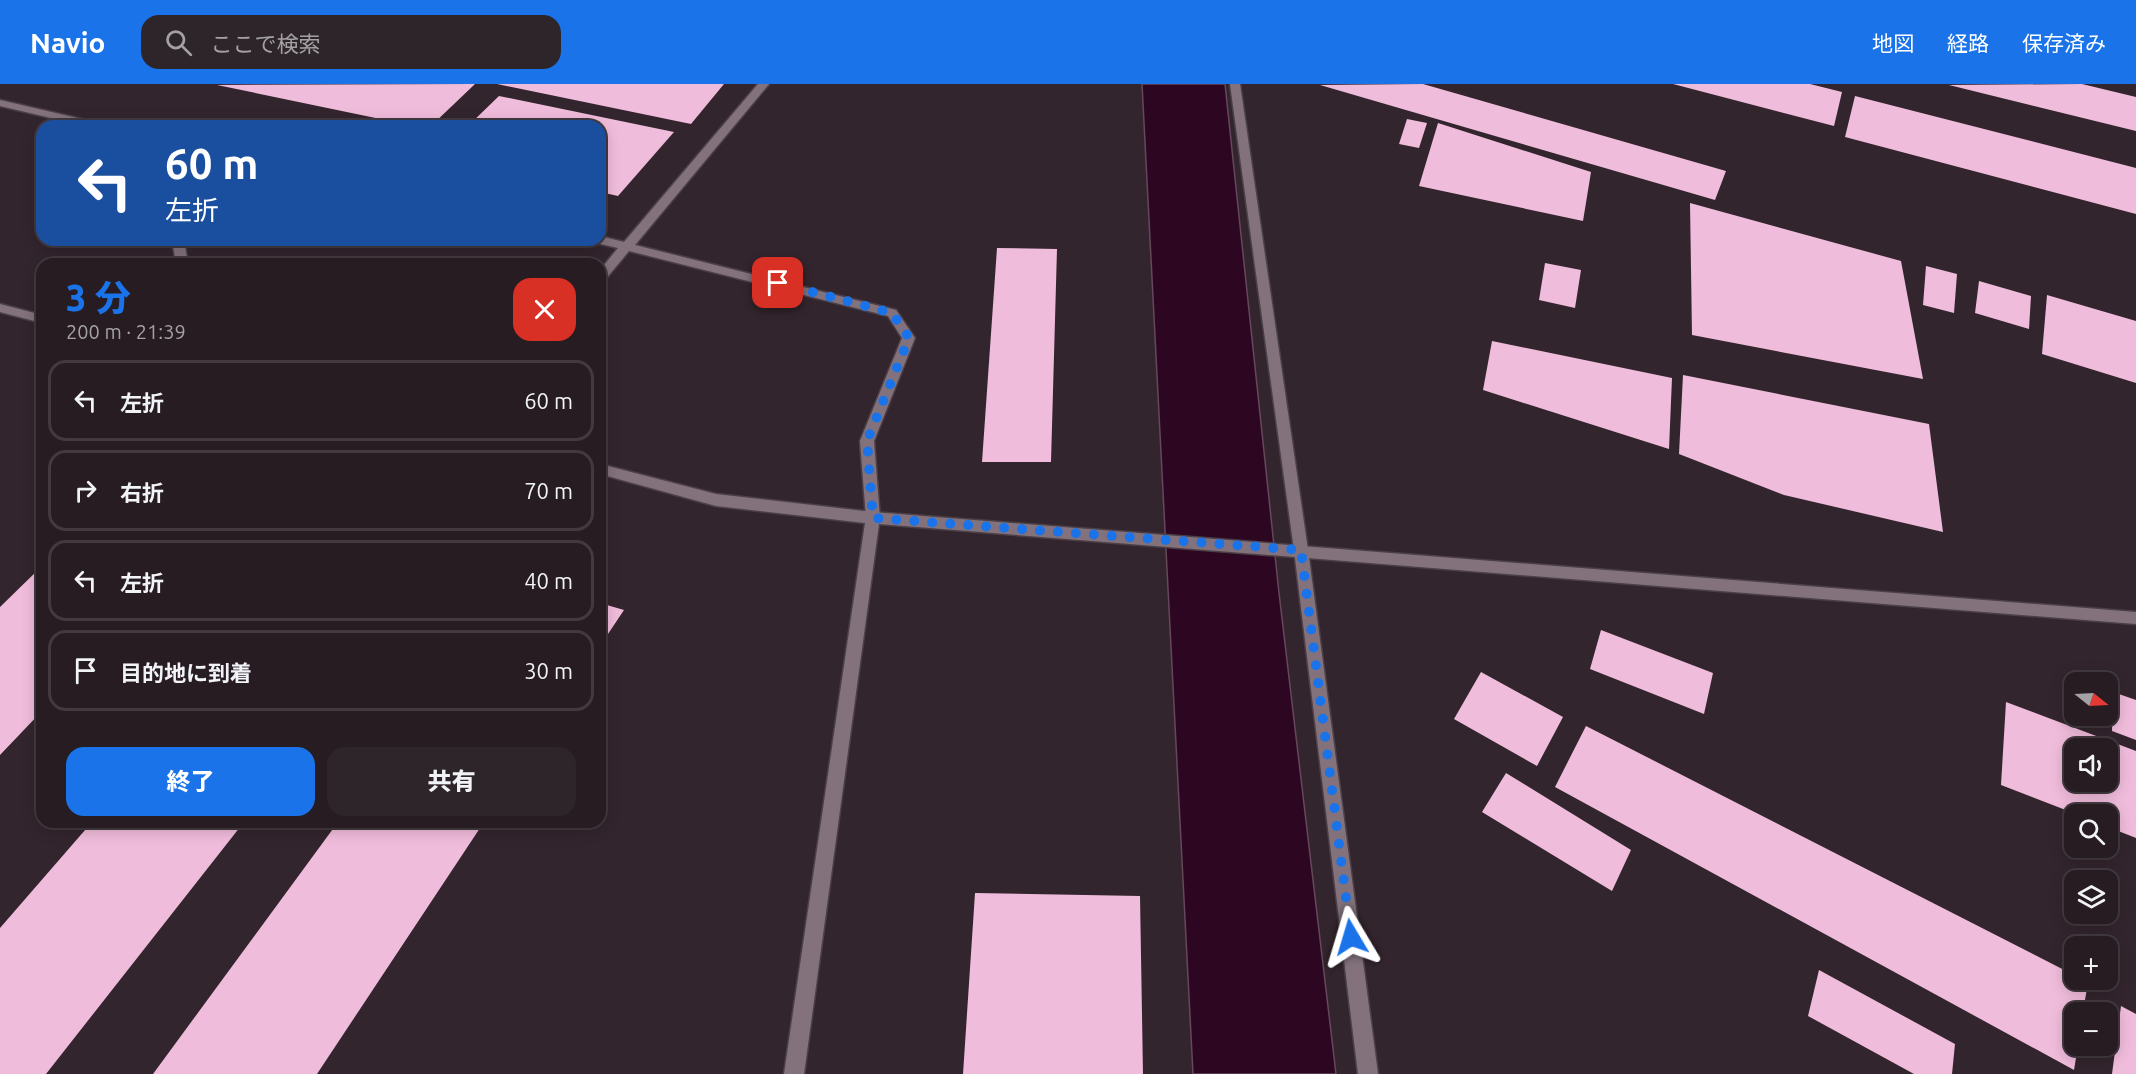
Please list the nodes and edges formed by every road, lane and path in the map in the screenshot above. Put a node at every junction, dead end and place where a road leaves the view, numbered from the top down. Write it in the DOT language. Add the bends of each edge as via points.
graph roads {
  1 [pos="764,84"];
  2 [pos="1235,84"];
  3 [pos="0,103"];
  4 [pos="73,120"];
  5 [pos="606,241"];
  6 [pos="628,246"];
  7 [pos="606,271"];
  8 [pos="0,308"];
  9 [pos="36,317"];
  10 [pos="606,471"];
  11 [pos="873,518"];
  12 [pos="1301,550"];
  13 [pos="2136,618"];
  14 [pos="794,1074"];
  15 [pos="1368,1074"];
  1 -- 6 [label="street"];
  2 -- 12 [label="street"];
  3 -- 4 [label="street"];
  5 -- 6 [label="street"];
  6 -- 7 [label="street"];
  6 -- 11 [label="street" via="892,313 909,338 867,441"];
  8 -- 9 [label="street"];
  10 -- 11 [label="street" via="716,500"];
  11 -- 12 [label="street"];
  11 -- 14 [label="street"];
  12 -- 13 [label="street"];
  12 -- 15 [label="street"];
}
